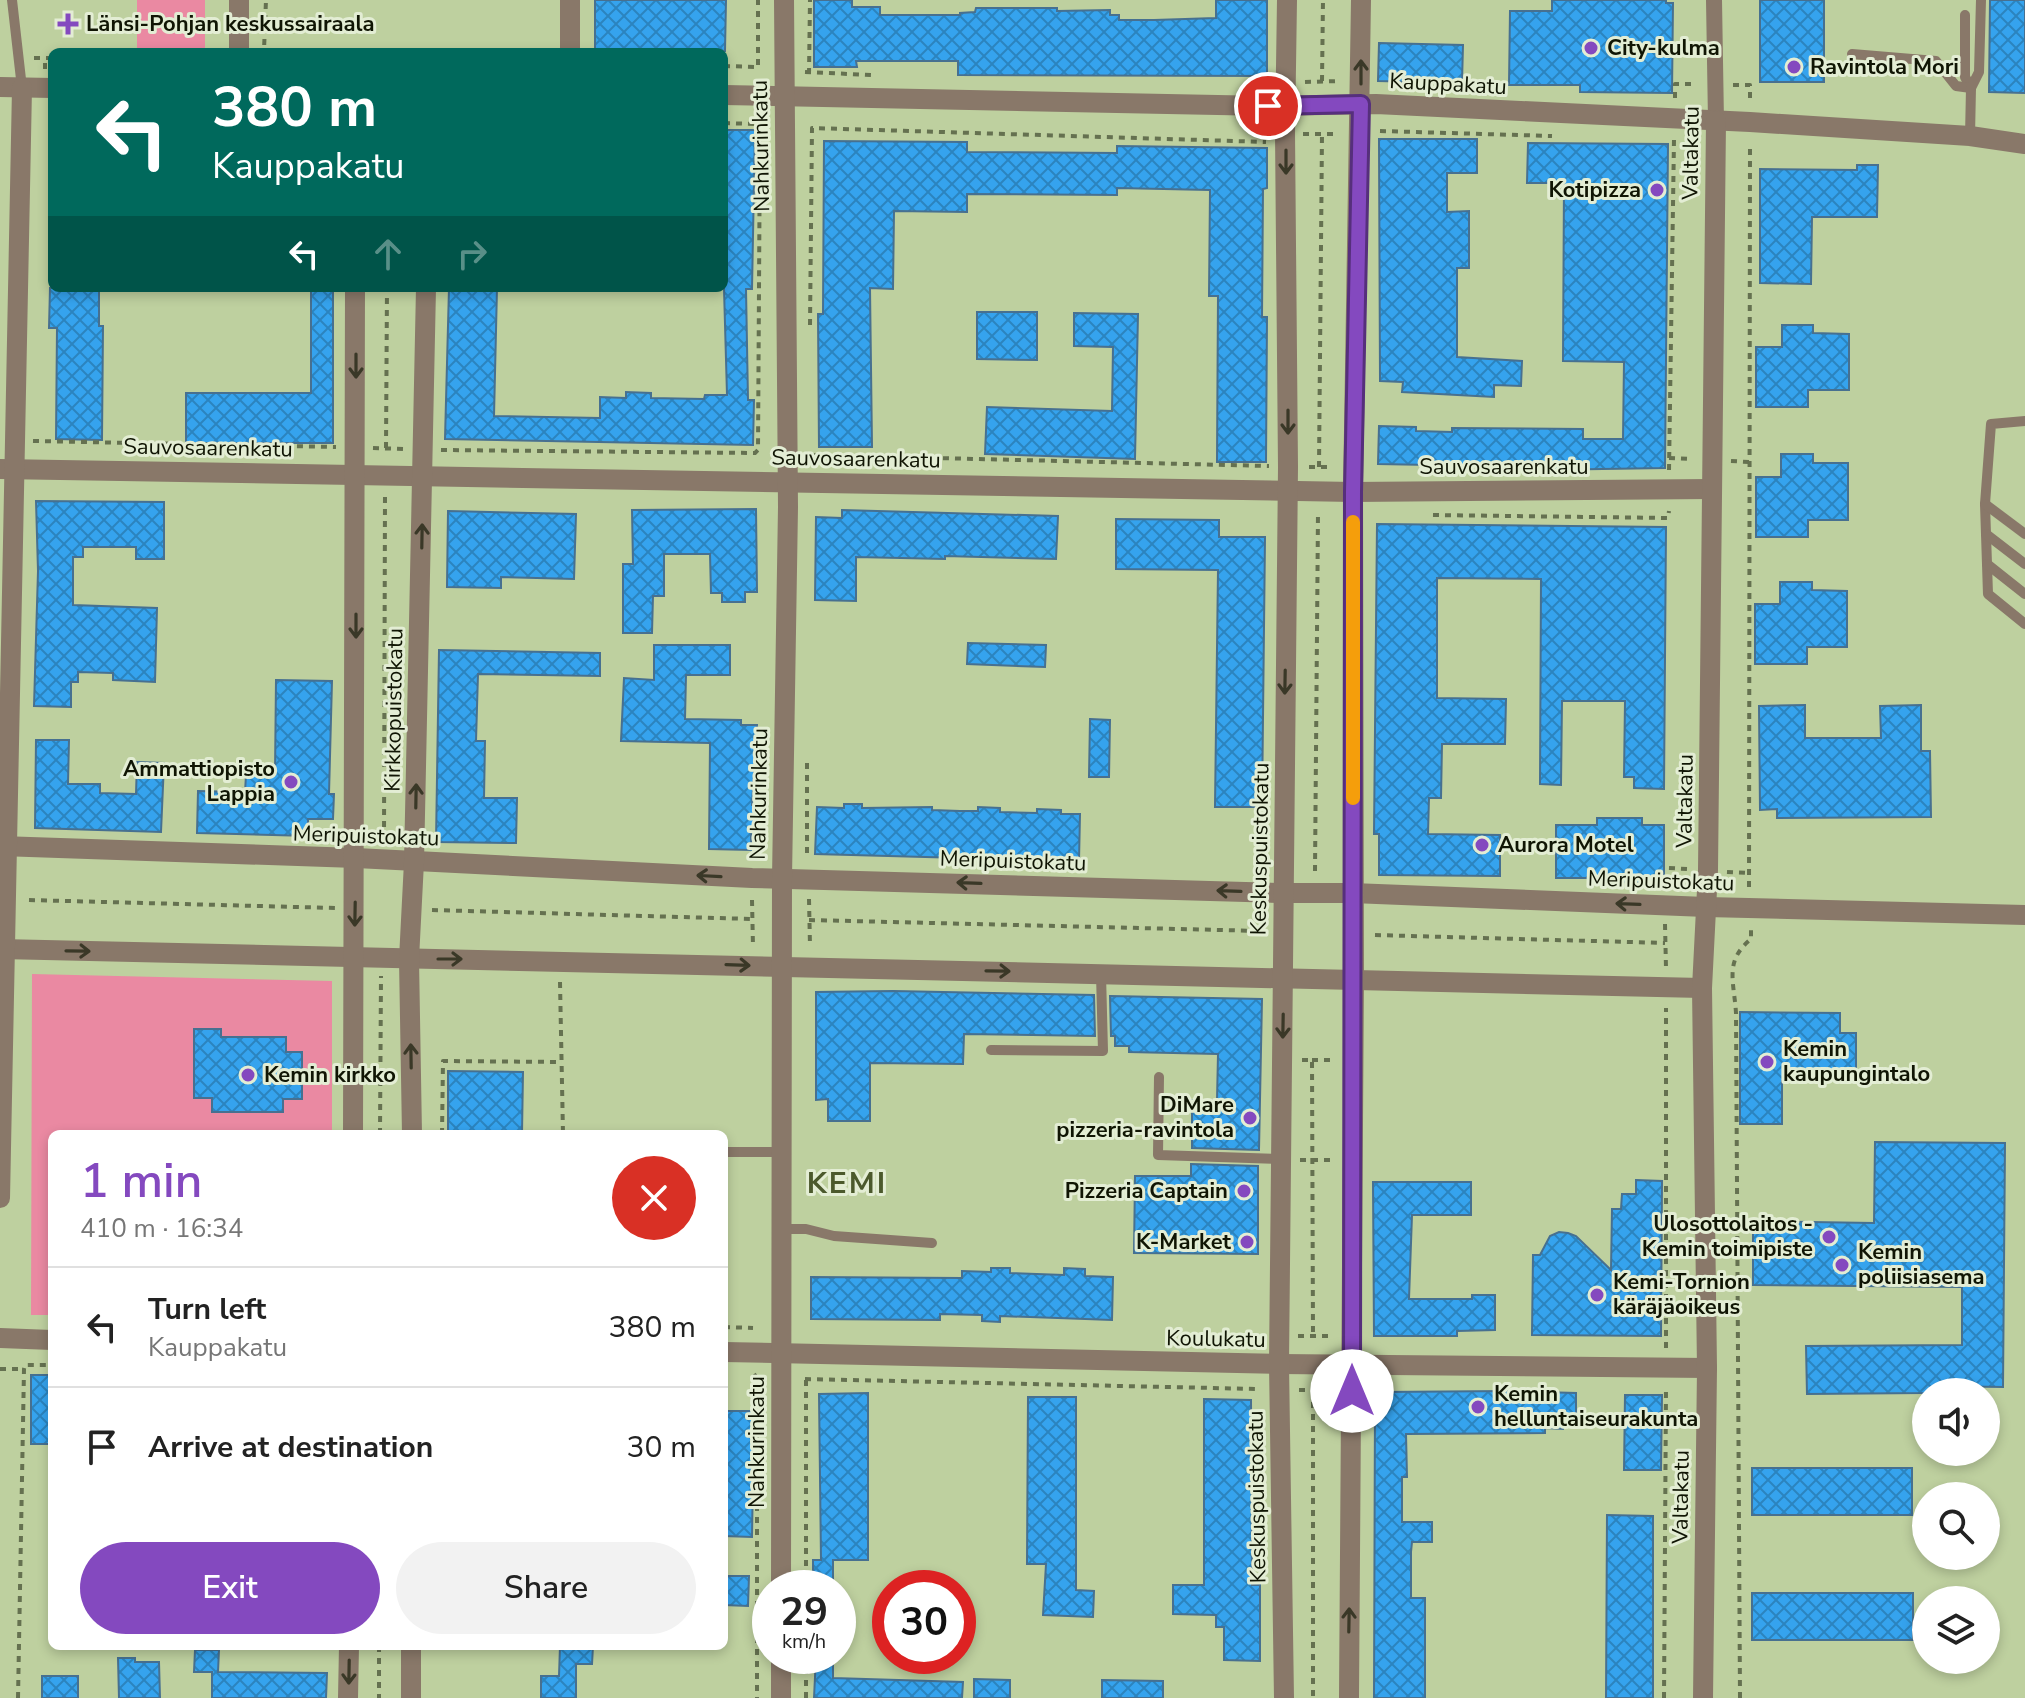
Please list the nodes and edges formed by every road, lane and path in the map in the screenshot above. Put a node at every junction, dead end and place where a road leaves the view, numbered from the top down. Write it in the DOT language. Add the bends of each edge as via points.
graph roads {
  1 [pos="12,0"];
  2 [pos="239,0"];
  3 [pos="570,0"];
  4 [pos="758,0"];
  5 [pos="784,0"];
  6 [pos="1287,0"];
  7 [pos="1323,0"];
  8 [pos="1361,0"];
  9 [pos="1714,0"];
  10 [pos="1981,0"];
  11 [pos="1965,15"];
  12 [pos="239,48"];
  13 [pos="570,48"];
  14 [pos="1852,54"];
  15 [pos="728,66"];
  16 [pos="1322,81"];
  17 [pos="1361,81"];
  18 [pos="1286,82"];
  19 [pos="1675,84"];
  20 [pos="1750,85"];
  21 [pos="0,87"];
  22 [pos="22,88"];
  23 [pos="48,88"];
  24 [pos="1971,88"];
  25 [pos="728,95"];
  26 [pos="785,97"];
  27 [pos="1361,104"];
  28 [pos="1286,105"];
  29 [pos="1674,119"];
  30 [pos="1716,121"];
  31 [pos="1750,122"];
  32 [pos="760,127"];
  33 [pos="1322,134"];
  34 [pos="1360,135"];
  35 [pos="1565,136"];
  36 [pos="1970,136"];
  37 [pos="1277,138"];
  38 [pos="2025,144"];
  39 [pos="355,292"];
  40 [pos="387,292"];
  41 [pos="426,292"];
  42 [pos="810,329"];
  43 [pos="2025,421"];
  44 [pos="15,440"];
  45 [pos="356,447"];
  46 [pos="386,448"];
  47 [pos="425,449"];
  48 [pos="809,452"];
  49 [pos="1288,467"];
  50 [pos="1319,467"];
  51 [pos="1354,468"];
  52 [pos="7,469"];
  53 [pos="357,473"];
  54 [pos="424,475"];
  55 [pos="787,482"];
  56 [pos="1669,489"];
  57 [pos="1712,489"];
  58 [pos="1287,491"];
  59 [pos="1353,492"];
  60 [pos="385,496"];
  61 [pos="1985,504"];
  62 [pos="1353,514"];
  63 [pos="1421,515"];
  64 [pos="1986,534"];
  65 [pos="2025,534"];
  66 [pos="1987,564"];
  67 [pos="2025,564"];
  68 [pos="2025,594"];
  69 [pos="2025,624"];
  70 [pos="807,759"];
  71 [pos="4,846"];
  72 [pos="356,849"];
  73 [pos="807,853"];
  74 [pos="414,862"];
  75 [pos="1315,871"];
  76 [pos="1729,872"];
  77 [pos="1748,873"];
  78 [pos="782,878"];
  79 [pos="752,889"];
  80 [pos="808,889"];
  81 [pos="1282,893"];
  82 [pos="1352,893"];
  83 [pos="336,895"];
  84 [pos="29,900"];
  85 [pos="1665,905"];
  86 [pos="1706,907"];
  87 [pos="336,908"];
  88 [pos="1751,908"];
  89 [pos="2025,915"];
  90 [pos="752,919"];
  91 [pos="336,920"];
  92 [pos="809,920"];
  93 [pos="429,922"];
  94 [pos="1262,931"];
  95 [pos="1373,935"];
  96 [pos="1665,943"];
  97 [pos="753,948"];
  98 [pos="2,949"];
  99 [pos="810,953"];
  100 [pos="559,960"];
  101 [pos="354,966"];
  102 [pos="783,966"];
  103 [pos="410,969"];
  104 [pos="1101,974"];
  105 [pos="381,976"];
  106 [pos="1283,979"];
  107 [pos="1354,979"];
  108 [pos="1666,987"];
  109 [pos="1702,988"];
  110 [pos="991,1050"];
  111 [pos="1283,1060"];
  112 [pos="562,1062"];
  113 [pos="1159,1077"];
  114 [pos="353,1130"];
  115 [pos="380,1130"];
  116 [pos="412,1130"];
  117 [pos="442,1130"];
  118 [pos="563,1130"];
  119 [pos="728,1152"];
  120 [pos="783,1152"];
  121 [pos="1281,1159"];
  122 [pos="1353,1159"];
  123 [pos="1312,1160"];
  124 [pos="0,1198"];
  125 [pos="783,1229"];
  126 [pos="932,1243"];
  127 [pos="728,1327"];
  128 [pos="753,1328"];
  129 [pos="1313,1336"];
  130 [pos="0,1338"];
  131 [pos="1731,1338"];
  132 [pos="1738,1338"];
  133 [pos="48,1340"];
  134 [pos="728,1352"];
  135 [pos="782,1354"];
  136 [pos="1279,1364"];
  137 [pos="1352,1364"];
  138 [pos="48,1365"];
  139 [pos="1666,1368"];
  140 [pos="1707,1368"];
  141 [pos="0,1369"];
  142 [pos="24,1369"];
  143 [pos="754,1373"];
  144 [pos="1279,1389"];
  145 [pos="1313,1390"];
  146 [pos="1352,1391"];
  147 [pos="781,1570"];
  148 [pos="806,1570"];
  149 [pos="349,1650"];
  150 [pos="379,1650"];
  151 [pos="411,1650"];
  152 [pos="781,1674"];
  153 [pos="806,1674"];
  154 [pos="18,1698"];
  155 [pos="348,1698"];
  156 [pos="379,1698"];
  157 [pos="411,1698"];
  158 [pos="757,1698"];
  159 [pos="781,1698"];
  160 [pos="806,1698"];
  161 [pos="1284,1698"];
  162 [pos="1313,1698"];
  163 [pos="1349,1698"];
  164 [pos="1664,1698"];
  165 [pos="1703,1698"];
  166 [pos="1740,1698"];
  1 -- 22 [label="lane"];
  2 -- 12 [label="street"];
  3 -- 13 [label="street"];
  4 -- 15 [label="path" via="758,67"];
  5 -- 26 [label="street, Nahkurinkatu"];
  6 -- 18 [label="street, Keskuspuistokatu"];
  7 -- 16 [label="path"];
  17 -- 8 [label="street, one-way"];
  9 -- 30 [label="street, Valtakatu"];
  10 -- 24 [label="lane" via="1979,72"];
  11 -- 24 [label="lane" via="1965,77"];
  14 -- 24 [label="lane" via="1936,61 1956,86"];
  16 -- 17 [label="path"];
  16 -- 18 [label="path"];
  17 -- 27 [label="street"];
  18 -- 28 [label="street, Keskuspuistokatu"];
  19 -- 29 [label="path"];
  20 -- 31 [label="path"];
  21 -- 22 [label="street"];
  22 -- 23 [label="street"];
  22 -- 44 [label="street"];
  24 -- 36 [label="lane"];
  25 -- 26 [label="street, Kauppakatu"];
  26 -- 28 [label="street, Kauppakatu"];
  26 -- 55 [label="street, Nahkurinkatu"];
  27 -- 28 [label="street, Kauppakatu"];
  27 -- 29 [label="street, Kauppakatu"];
  27 -- 34 [label="street"];
  28 -- 37 [label="street, Keskuspuistokatu"];
  29 -- 30 [label="street, Kauppakatu"];
  29 -- 56 [label="path"];
  30 -- 31 [label="street, Kauppakatu"];
  30 -- 57 [label="street, Valtakatu"];
  31 -- 36 [label="street, Kauppakatu"];
  31 -- 77 [label="path"];
  32 -- 47 [label="path" via="755,453"];
  33 -- 34 [label="path"];
  33 -- 37 [label="path"];
  33 -- 50 [label="path"];
  34 -- 35 [label="path" via="1377,131"];
  34 -- 51 [label="street"];
  36 -- 38 [label="street, Kauppakatu"];
  37 -- 42 [label="path" via="812,128"];
  37 -- 49 [label="street, Keskuspuistokatu, one-way"];
  39 -- 45 [label="street, Kirkkopuistokatu, one-way"];
  40 -- 46 [label="path"];
  41 -- 47 [label="street, Kirkkopuistokatu"];
  43 -- 61 [label="lane" via="1991,424"];
  44 -- 45 [label="path"];
  44 -- 52 [label="street"];
  45 -- 46 [label="path"];
  45 -- 53 [label="street, Kirkkopuistokatu"];
  46 -- 47 [label="path"];
  47 -- 54 [label="street, Kirkkopuistokatu"];
  48 -- 49 [label="path"];
  49 -- 50 [label="path"];
  49 -- 58 [label="street, Keskuspuistokatu"];
  50 -- 51 [label="path"];
  51 -- 59 [label="street"];
  52 -- 53 [label="street, Sauvosaarenkatu"];
  52 -- 71 [label="street"];
  53 -- 54 [label="street, Sauvosaarenkatu"];
  53 -- 72 [label="street, Kirkkopuistokatu, one-way"];
  54 -- 55 [label="street, Sauvosaarenkatu"];
  74 -- 54 [label="street, Kirkkopuistokatu, one-way"];
  55 -- 58 [label="street, Sauvosaarenkatu"];
  55 -- 78 [label="street, Nahkurinkatu"];
  56 -- 57 [label="street, Sauvosaarenkatu"];
  56 -- 59 [label="street, Sauvosaarenkatu"];
  56 -- 63 [label="path" via="1668,518"];
  57 -- 86 [label="street, Valtakatu"];
  58 -- 59 [label="street, Sauvosaarenkatu"];
  58 -- 81 [label="street, Keskuspuistokatu, one-way"];
  59 -- 62 [label="street"];
  60 -- 72 [label="path" via="384,839"];
  61 -- 64 [label="lane"];
  61 -- 65 [label="lane"];
  62 -- 75 [label="path" via="1318,513"];
  62 -- 82 [label="street"];
  64 -- 66 [label="lane"];
  64 -- 67 [label="lane"];
  66 -- 68 [label="lane"];
  66 -- 69 [label="lane" via="1988,594"];
  70 -- 73 [label="path"];
  71 -- 72 [label="street, Meripuistokatu"];
  71 -- 98 [label="street"];
  72 -- 74 [label="street, Meripuistokatu"];
  72 -- 101 [label="street, Kirkkopuistokatu, one-way"];
  78 -- 74 [label="street, Meripuistokatu, one-way"];
  74 -- 103 [label="street, Kirkkopuistokatu"];
  76 -- 77 [label="path"];
  77 -- 88 [label="path"];
  81 -- 78 [label="street, Meripuistokatu, one-way"];
  78 -- 102 [label="street, Nahkurinkatu"];
  79 -- 90 [label="path"];
  80 -- 92 [label="path"];
  81 -- 82 [label="street, Meripuistokatu"];
  81 -- 106 [label="street, Keskuspuistokatu"];
  85 -- 82 [label="street, Meripuistokatu, one-way"];
  82 -- 107 [label="street"];
  83 -- 87 [label="path"];
  84 -- 87 [label="path"];
  85 -- 86 [label="street, Meripuistokatu"];
  85 -- 96 [label="path"];
  86 -- 88 [label="street, Meripuistokatu"];
  86 -- 109 [label="street, Valtakatu"];
  87 -- 91 [label="path"];
  88 -- 89 [label="street, Meripuistokatu"];
  88 -- 132 [label="path" via="1751,939 1732,961"];
  90 -- 93 [label="path" via="429,910"];
  90 -- 97 [label="path"];
  92 -- 94 [label="path"];
  92 -- 99 [label="path"];
  95 -- 96 [label="path"];
  96 -- 108 [label="path"];
  98 -- 101 [label="street, one-way"];
  98 -- 124 [label="street"];
  100 -- 102 [label="street, one-way"];
  103 -- 100 [label="street, one-way"];
  100 -- 112 [label="path"];
  101 -- 103 [label="street"];
  101 -- 105 [label="path"];
  101 -- 114 [label="street, Kirkkopuistokatu"];
  102 -- 104 [label="street, one-way"];
  102 -- 120 [label="street, Nahkurinkatu"];
  103 -- 105 [label="path"];
  116 -- 103 [label="street, Kirkkopuistokatu, one-way"];
  104 -- 106 [label="street"];
  104 -- 110 [label="lane" via="1103,1051"];
  105 -- 115 [label="path"];
  106 -- 107 [label="street"];
  106 -- 111 [label="street, Keskuspuistokatu, one-way"];
  107 -- 108 [label="street"];
  107 -- 122 [label="street"];
  108 -- 109 [label="street"];
  108 -- 139 [label="path"];
  109 -- 140 [label="street, Valtakatu"];
  111 -- 121 [label="street, Keskuspuistokatu"];
  111 -- 123 [label="path" via="1312,1060"];
  112 -- 117 [label="path" via="443,1061"];
  112 -- 118 [label="path"];
  113 -- 121 [label="lane" via="1158,1155"];
  119 -- 120 [label="lane"];
  120 -- 125 [label="street, Nahkurinkatu"];
  121 -- 123 [label="path"];
  121 -- 136 [label="street, Keskuspuistokatu"];
  122 -- 123 [label="path"];
  122 -- 137 [label="street"];
  123 -- 129 [label="path"];
  125 -- 126 [label="lane"];
  125 -- 135 [label="street, Nahkurinkatu"];
  127 -- 128 [label="path"];
  130 -- 133 [label="street"];
  131 -- 132 [label="path"];
  132 -- 166 [label="path"];
  134 -- 135 [label="street, Koulukatu"];
  135 -- 136 [label="street, Koulukatu"];
  135 -- 147 [label="street, Nahkurinkatu"];
  136 -- 137 [label="street, Koulukatu"];
  136 -- 144 [label="street, Keskuspuistokatu"];
  137 -- 139 [label="street, Koulukatu"];
  137 -- 146 [label="street"];
  138 -- 142 [label="path"];
  139 -- 140 [label="street, Koulukatu"];
  139 -- 164 [label="path"];
  140 -- 165 [label="street, Valtakatu"];
  141 -- 142 [label="path"];
  142 -- 154 [label="path"];
  143 -- 158 [label="path"];
  144 -- 145 [label="path"];
  144 -- 148 [label="path" via="806,1380"];
  144 -- 161 [label="street, Keskuspuistokatu"];
  145 -- 146 [label="path"];
  145 -- 162 [label="path"];
  163 -- 146 [label="street, one-way"];
  149 -- 155 [label="street, one-way"];
  150 -- 156 [label="path"];
  151 -- 157 [label="street"];
  152 -- 159 [label="street"];
  153 -- 160 [label="path"];
}
